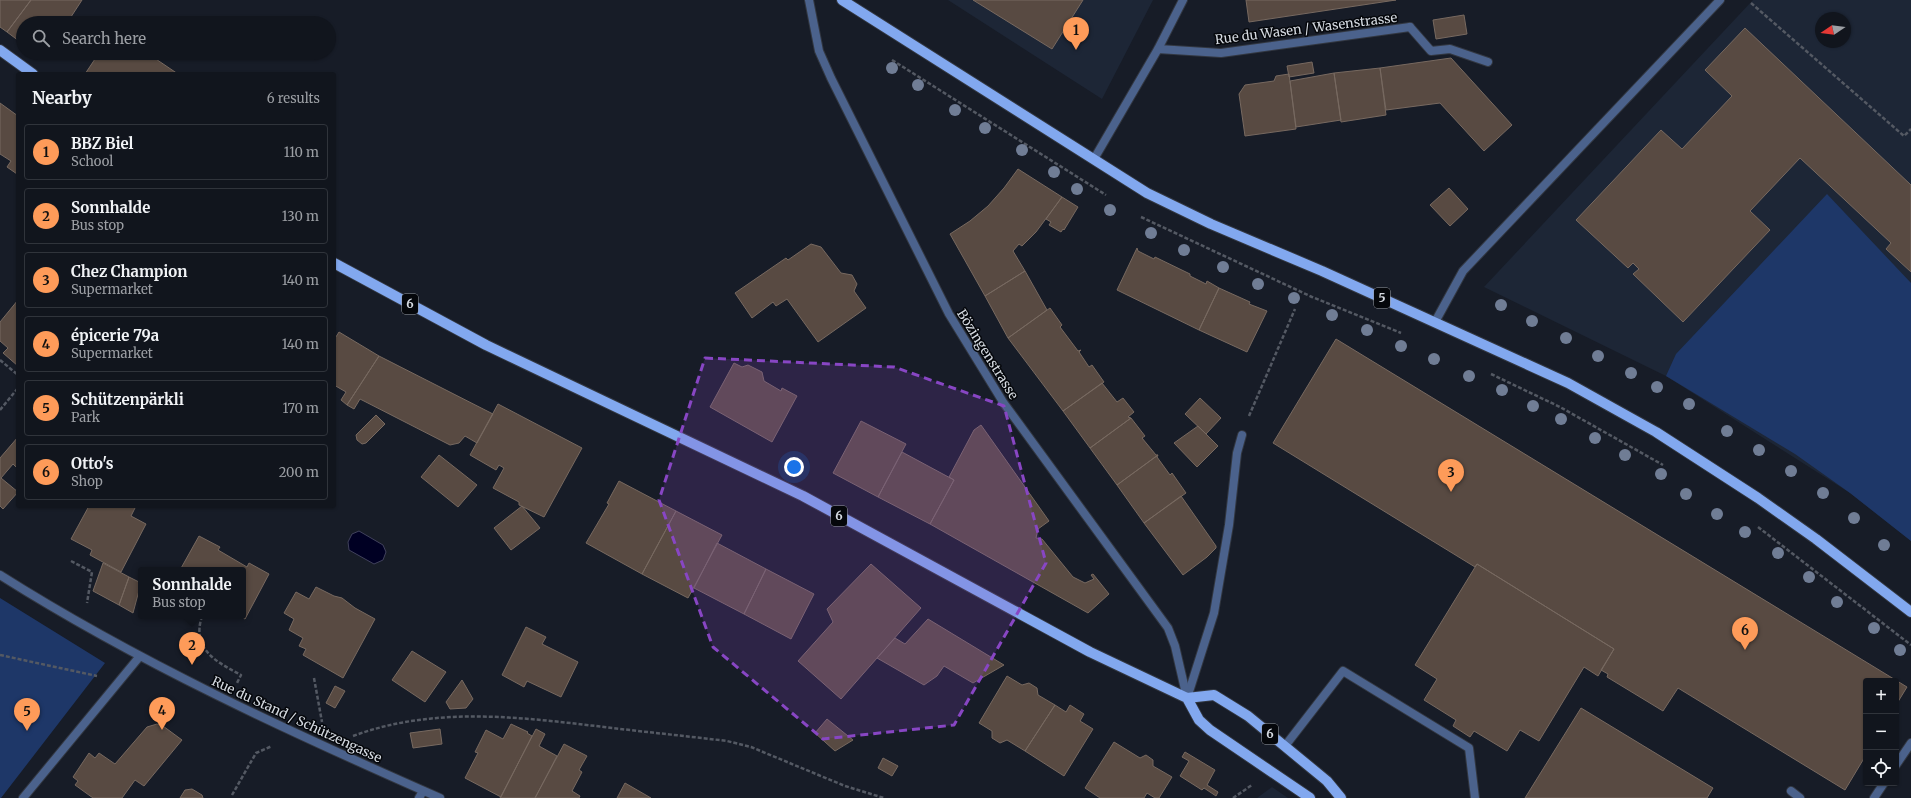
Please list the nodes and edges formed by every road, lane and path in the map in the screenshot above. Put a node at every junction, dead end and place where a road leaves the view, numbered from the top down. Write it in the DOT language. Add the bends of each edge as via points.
graph roads {
  1 [pos="809,0"];
  2 [pos="842,0"];
  3 [pos="1183,0"];
  4 [pos="1720,0"];
  5 [pos="1751,3"];
  6 [pos="1158,49"];
  7 [pos="0,50"];
  8 [pos="890,57"];
  9 [pos="1488,62"];
  10 [pos="30,72"];
  11 [pos="1911,129"];
  12 [pos="1094,160"];
  13 [pos="1107,196"];
  14 [pos="1139,216"];
  15 [pos="336,264"];
  16 [pos="1296,309"];
  17 [pos="1435,322"];
  18 [pos="1407,336"];
  19 [pos="0,360"];
  20 [pos="16,373"];
  21 [pos="1490,374"];
  22 [pos="16,390"];
  23 [pos="0,410"];
  24 [pos="1242,435"];
  25 [pos="1669,469"];
  26 [pos="1752,522"];
  27 [pos="71,561"];
  28 [pos="0,575"];
  29 [pos="1911,612"];
  30 [pos="202,619"];
  31 [pos="84,626"];
  32 [pos="1911,645"];
  33 [pos="0,655"];
  34 [pos="140,656"];
  35 [pos="82,672"];
  36 [pos="241,675"];
  37 [pos="314,678"];
  38 [pos="1186,698"];
  39 [pos="296,733"];
  40 [pos="1911,743"];
  41 [pos="326,746"];
  42 [pos="1285,746"];
  43 [pos="1899,761"];
  44 [pos="1252,785"];
  45 [pos="1882,786"];
  46 [pos="1790,791"];
  47 [pos="421,794"];
  48 [pos="232,795"];
  49 [pos="24,798"];
  50 [pos="440,798"];
  51 [pos="884,798"];
  52 [pos="1233,798"];
  53 [pos="1310,798"];
  54 [pos="1341,798"];
  55 [pos="1475,798"];
  56 [pos="1800,798"];
  57 [pos="1874,798"];
  1 -- 38 [label="street, Bözingenstrasse" via="819,51 831,78 949,314 1003,402 1168,628 1175,646"];
  2 -- 12 [label="main road, 5"];
  3 -- 6 [label="street"];
  4 -- 17 [label="street" via="1463,271"];
  5 -- 11 [label="path" via="1904,136"];
  6 -- 9 [label="street, Rue du Wasen / Wasenstrasse" via="1221,54 1410,27 1431,51 1450,49"];
  6 -- 12 [label="street"];
  7 -- 10 [label="main road"];
  8 -- 13 [label="path"];
  12 -- 17 [label="main road, 5" via="1168,204"];
  14 -- 18 [label="path" via="1312,297"];
  15 -- 38 [label="main road, 6" via="486,345 803,496 1090,652"];
  16 -- 24 [label="path"];
  17 -- 29 [label="main road, 5" via="1568,383 1656,432 1765,502"];
  19 -- 20 [label="path"];
  21 -- 25 [label="path" via="1560,407"];
  22 -- 23 [label="path"];
  24 -- 38 [label="street" via="1237,453 1229,525 1214,613"];
  26 -- 32 [label="path"];
  27 -- 31 [label="path" via="92,572"];
  28 -- 31 [label="street, Rue du Stand / Schützengasse"];
  30 -- 36 [label="path" via="200,629 208,654"];
  31 -- 34 [label="street, Rue du Stand / Schützengasse"];
  33 -- 35 [label="path"];
  34 -- 39 [label="street, Rue du Stand / Schützengasse" via="232,704"];
  34 -- 49 [label="street"];
  37 -- 41 [label="path"];
  38 -- 42 [label="main road, 6" via="1214,695 1248,716"];
  38 -- 53 [label="main road, 6" via="1199,720 1210,730"];
  39 -- 41 [label="street, Rue du Stand / Schützengasse"];
  39 -- 48 [label="path" via="256,753"];
  40 -- 43 [label="street"];
  41 -- 47 [label="street, Rue du Stand / Schützengasse"];
  41 -- 51 [label="path" via="396,724 439,718 523,717 727,741 751,747 845,786"];
  42 -- 54 [label="main road, 6" via="1327,781"];
  42 -- 55 [label="street" via="1343,671 1469,748"];
  44 -- 52 [label="path"];
  45 -- 57 [label="street"];
  46 -- 56 [label="street"];
  47 -- 50 [label="street, Rue du Stand / Schützengasse"];
}
